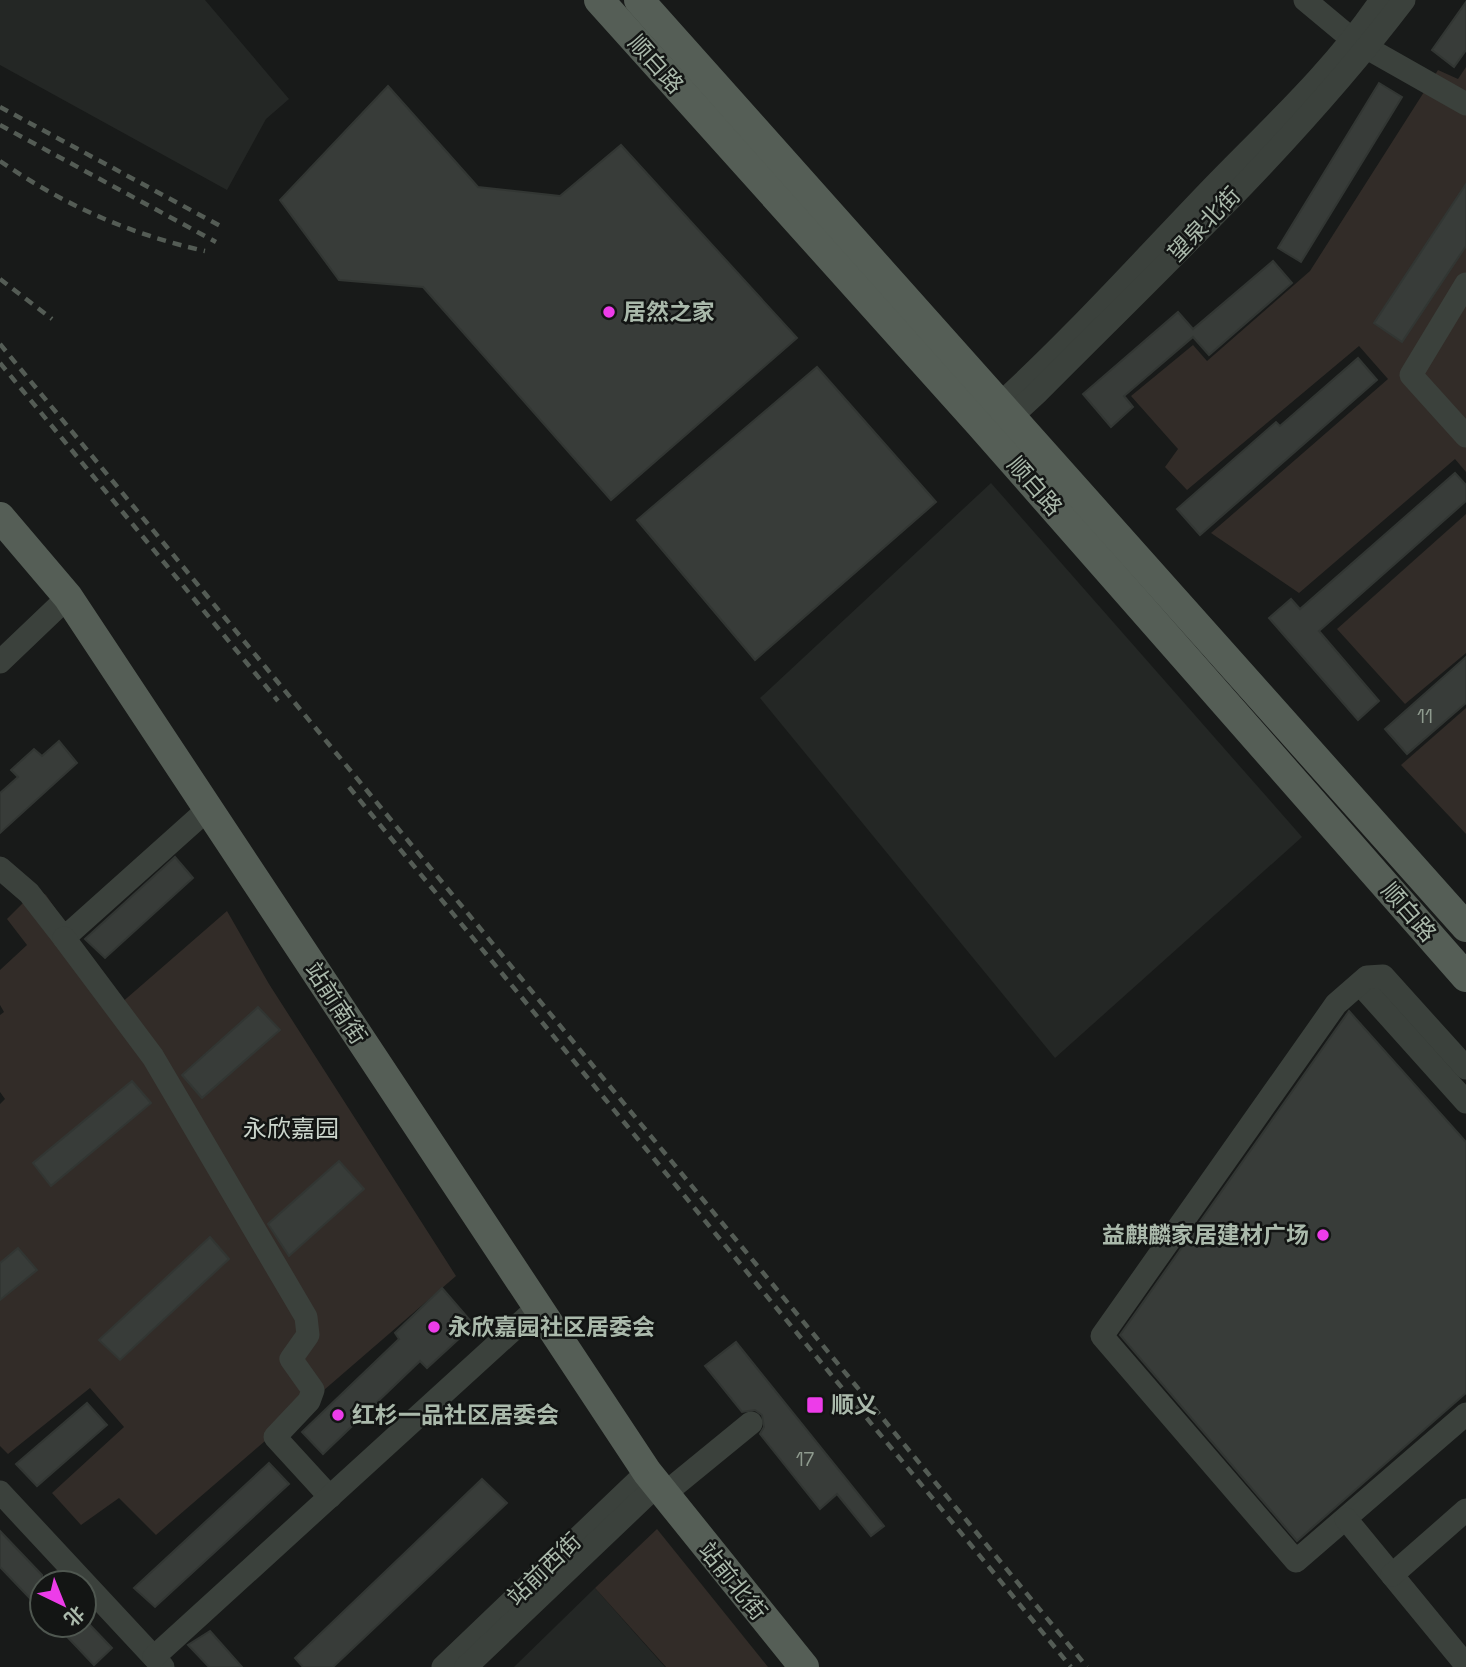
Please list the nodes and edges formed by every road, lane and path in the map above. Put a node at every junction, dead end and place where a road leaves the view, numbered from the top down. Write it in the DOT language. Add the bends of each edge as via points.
graph roads {
  1 [pos="599,0"];
  2 [pos="639,0"];
  3 [pos="1305,0"];
  4 [pos="1381,0"];
  5 [pos="1404,0"];
  6 [pos="1360,44"];
  7 [pos="1466,104"];
  8 [pos="1466,284"];
  9 [pos="995,420"];
  10 [pos="1466,436"];
  11 [pos="0,517"];
  12 [pos="68,597"];
  13 [pos="0,662"];
  14 [pos="208,808"];
  15 [pos="0,868"];
  16 [pos="1466,928"];
  17 [pos="64,938"];
  18 [pos="1466,977"];
  19 [pos="1360,984"];
  20 [pos="1466,1068"];
  21 [pos="1466,1102"];
  22 [pos="538,1307"];
  23 [pos="1466,1414"];
  24 [pos="751,1423"];
  25 [pos="655,1484"];
  26 [pos="0,1492"];
  27 [pos="330,1497"];
  28 [pos="1466,1510"];
  29 [pos="1346,1519"];
  30 [pos="1392,1575"];
  31 [pos="159,1662"];
  32 [pos="1466,1665"];
  33 [pos="443,1667"];
  34 [pos="466,1667"];
  35 [pos="804,1667"];
  1 -- 9 [label="main road, 顺白路"];
  2 -- 9 [label="main road, 顺白路"];
  3 -- 6 [label="street"];
  4 -- 6 [label="street, 望泉北街"];
  5 -- 6 [label="street, 望泉北街"];
  6 -- 7 [label="street"];
  6 -- 9 [label="street, 望泉北街" via="1348,73 1197,231"];
  8 -- 10 [label="street" via="1412,375"];
  9 -- 16 [label="main road, 顺白路"];
  9 -- 18 [label="main road, 顺白路"];
  11 -- 12 [label="main road, 站前南街"];
  12 -- 13 [label="street"];
  12 -- 14 [label="main road, 站前南街"];
  14 -- 17 [label="street"];
  14 -- 22 [label="main road, 站前南街"];
  15 -- 17 [label="street" via="29,893"];
  17 -- 27 [label="street" via="153,1057 306,1317 308,1335 291,1359 313,1390 309,1401 275,1437"];
  19 -- 20 [label="street" via="1367,977 1383,976"];
  19 -- 21 [label="street"];
  19 -- 29 [label="street" via="1336,1004 1102,1336 1296,1561"];
  22 -- 25 [label="main road, 站前南街"];
  22 -- 27 [label="street"];
  23 -- 29 [label="street"];
  24 -- 25 [label="street"];
  25 -- 33 [label="street, 站前西街"];
  25 -- 34 [label="street, 站前西街"];
  25 -- 35 [label="main road, 站前北街"];
  26 -- 31 [label="street"];
  27 -- 31 [label="street"];
  28 -- 30 [label="street"];
  29 -- 30 [label="street"];
  30 -- 32 [label="street"];
}
